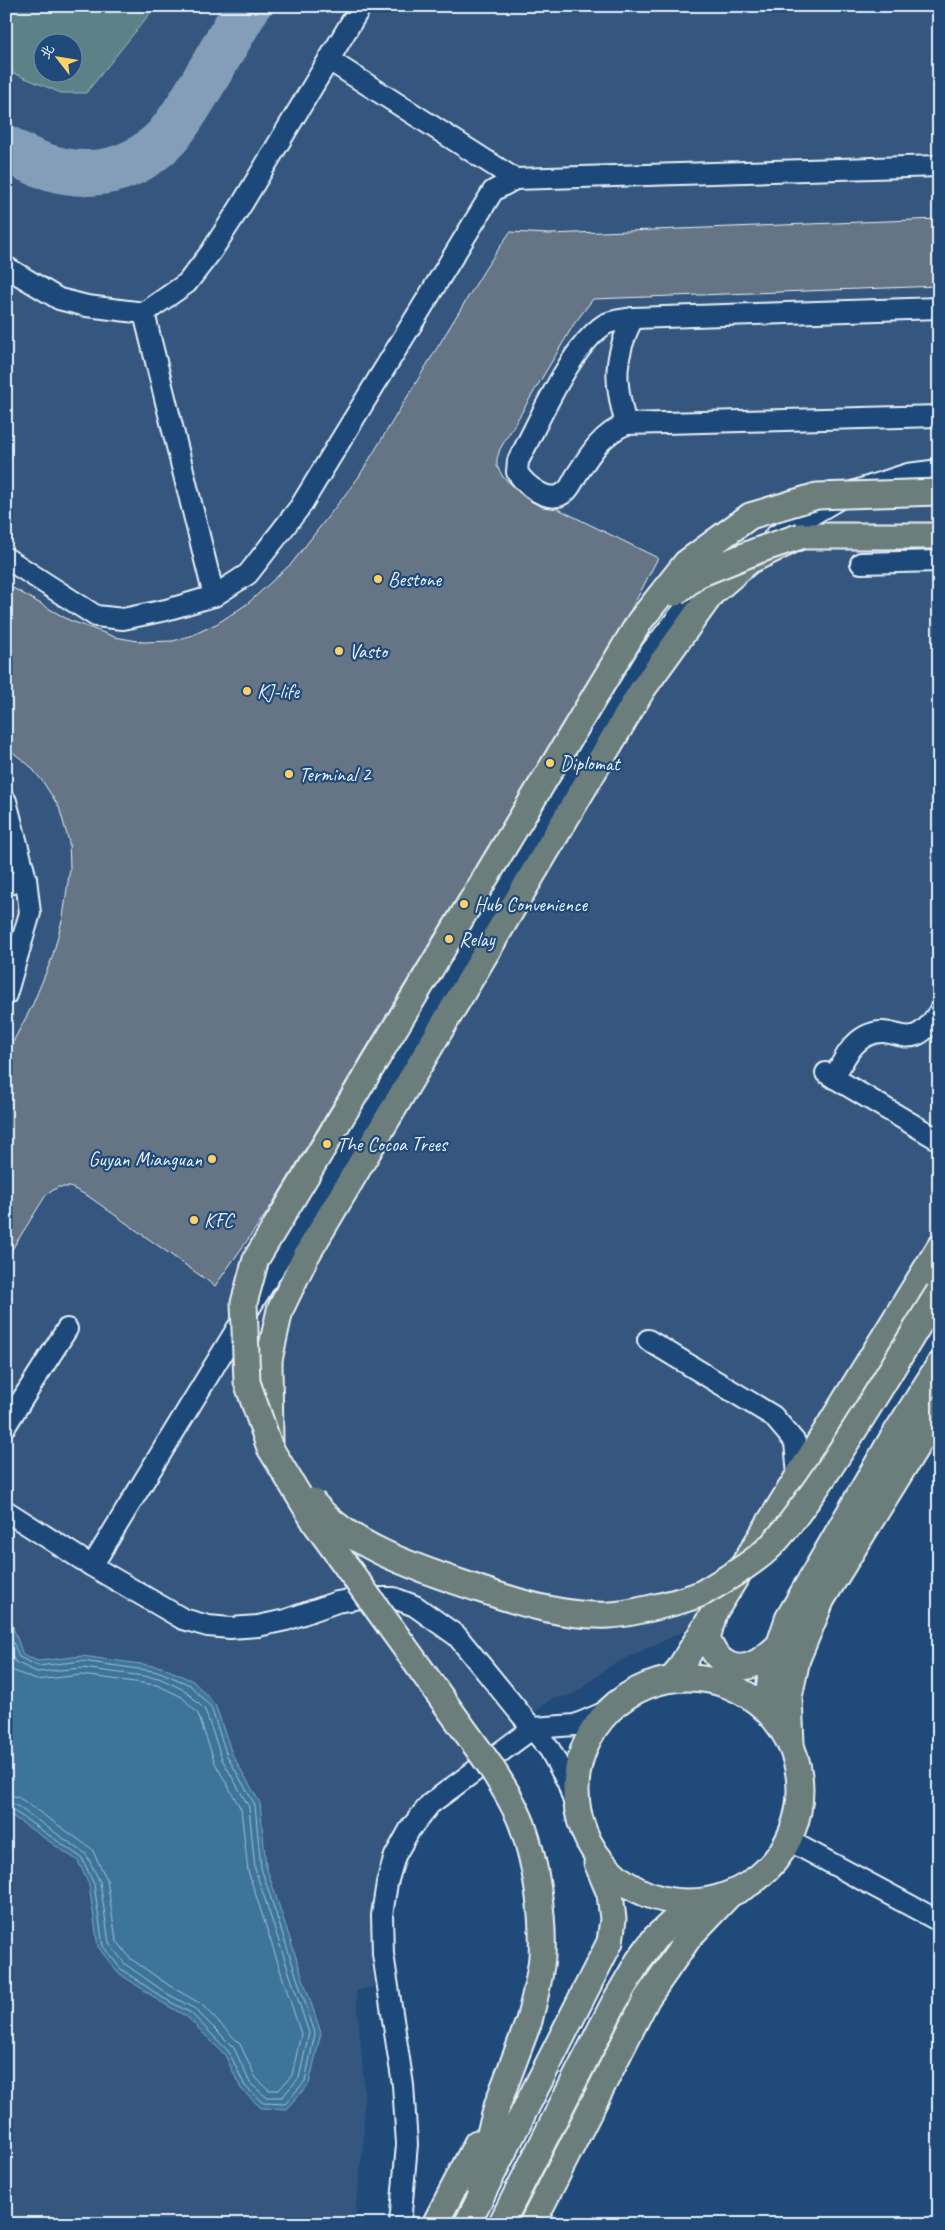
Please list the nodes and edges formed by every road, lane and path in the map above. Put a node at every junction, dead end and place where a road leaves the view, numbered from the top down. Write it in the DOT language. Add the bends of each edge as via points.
graph roads {
  1 [pos="361,6"];
  2 [pos="329,60"];
  3 [pos="939,166"];
  4 [pos="515,179"];
  5 [pos="6,266"];
  6 [pos="939,308"];
  7 [pos="144,313"];
  8 [pos="634,318"];
  9 [pos="939,416"];
  10 [pos="626,424"];
  11 [pos="939,470"];
  12 [pos="939,492"];
  13 [pos="801,536"];
  14 [pos="939,536"];
  15 [pos="6,558"];
  16 [pos="939,561"];
  17 [pos="861,563"];
  18 [pos="214,596"];
  19 [pos="640,622"];
  20 [pos="6,801"];
  21 [pos="26,878"];
  22 [pos="6,885"];
  23 [pos="6,995"];
  24 [pos="939,1012"];
  25 [pos="939,1140"];
  26 [pos="939,1248"];
  27 [pos="939,1292"];
  28 [pos="67,1329"];
  29 [pos="648,1340"];
  30 [pos="939,1365"];
  31 [pos="939,1410"];
  32 [pos="6,1425"];
  33 [pos="270,1448"];
  34 [pos="798,1475"];
  35 [pos="6,1511"];
  36 [pos="92,1566"];
  37 [pos="822,1599"];
  38 [pos="714,1612"];
  39 [pos="778,1646"];
  40 [pos="673,1678"];
  41 [pos="608,1711"];
  42 [pos="772,1716"];
  43 [pos="533,1728"];
  44 [pos="791,1746"];
  45 [pos="578,1814"];
  46 [pos="788,1840"];
  47 [pos="591,1849"];
  48 [pos="730,1894"];
  49 [pos="693,1903"];
  50 [pos="939,1921"];
  51 [pos="498,2104"];
  52 [pos="400,2224"];
  53 [pos="435,2224"];
  54 [pos="467,2224"];
  55 [pos="501,2224"];
  56 [pos="532,2224"];
  1 -- 2 [label="street"];
  2 -- 4 [label="street"];
  2 -- 7 [label="street" via="211,252 187,283"];
  3 -- 4 [label="street"];
  4 -- 18 [label="street" via="494,191 478,214 300,507 248,574"];
  5 -- 7 [label="street" via="59,299 86,306"];
  6 -- 8 [label="street"];
  7 -- 18 [label="street"];
  8 -- 10 [label="street" via="616,374 617,394"];
  8 -- 10 [label="street" via="606,324 592,334 576,353 518,462 517,472 532,489 547,496 558,496 566,492 610,431"];
  9 -- 10 [label="street"];
  11 -- 36 [label="street" via="908,474 849,493 747,553 701,588 652,651"];
  12 -- 19 [label="main road, bridge" via="817,496 750,516 686,564"];
  13 -- 14 [label="main road"];
  13 -- 19 [label="main road, bridge" via="697,575"];
  13 -- 33 [label="main road, bridge" via="749,561 712,593 642,690 311,1247 280,1310 269,1360"];
  15 -- 18 [label="street" via="96,616 123,619"];
  16 -- 17 [label="street"];
  19 -- 33 [label="main road, bridge" via="256,1259 244,1303 246,1382"];
  20 -- 21 [label="street"];
  21 -- 22 [label="street"];
  21 -- 23 [label="street" via="30,913"];
  24 -- 25 [label="street" via="927,1028 914,1037 884,1033 866,1036 830,1076"];
  26 -- 34 [label="main road"];
  27 -- 33 [label="main road, bridge" via="829,1470 763,1554 702,1593 656,1606 610,1615 528,1605 380,1552 323,1514"];
  28 -- 32 [label="street"];
  29 -- 34 [label="street" via="773,1416 794,1442"];
  30 -- 39 [label="main road" via="788,1618"];
  31 -- 37 [label="main road"];
  33 -- 51 [label="main road, bridge" via="316,1524 489,1764 518,1816 539,1896 542,1956 529,2021"];
  34 -- 38 [label="main road"];
  35 -- 36 [label="street"];
  36 -- 43 [label="street" via="183,1620 208,1626 258,1626 337,1602 394,1598 415,1606 457,1636"];
  37 -- 39 [label="main road"];
  37 -- 44 [label="main road" via="797,1659 789,1697"];
  38 -- 39 [label="main road" via="707,1639 717,1656 735,1667 753,1666"];
  38 -- 40 [label="main road"];
  39 -- 42 [label="main road" via="769,1693"];
  40 -- 41 [label="main road" via="637,1689"];
  40 -- 42 [label="main road" via="701,1679 728,1685 752,1698"];
  41 -- 43 [label="street" via="575,1726"];
  41 -- 45 [label="main road" via="596,1726 580,1759 575,1796"];
  42 -- 44 [label="main road"];
  43 -- 45 [label="street" via="562,1769"];
  43 -- 52 [label="street" via="430,1804 410,1829 395,1856 387,1883 382,1916 383,1954 403,2085 407,2144"];
  44 -- 46 [label="main road" via="800,1780 800,1798"];
  45 -- 47 [label="main road"];
  46 -- 48 [label="main road" via="761,1876"];
  46 -- 50 [label="street"];
  47 -- 49 [label="main road" via="602,1864 631,1888 669,1902"];
  47 -- 54 [label="main road" via="610,1894 610,1942"];
  48 -- 49 [label="main road"];
  48 -- 56 [label="main road" via="690,1936 647,1998"];
  49 -- 55 [label="main road" via="655,1938 639,1960"];
  51 -- 53 [label="main road"];
  51 -- 54 [label="main road"];
}
